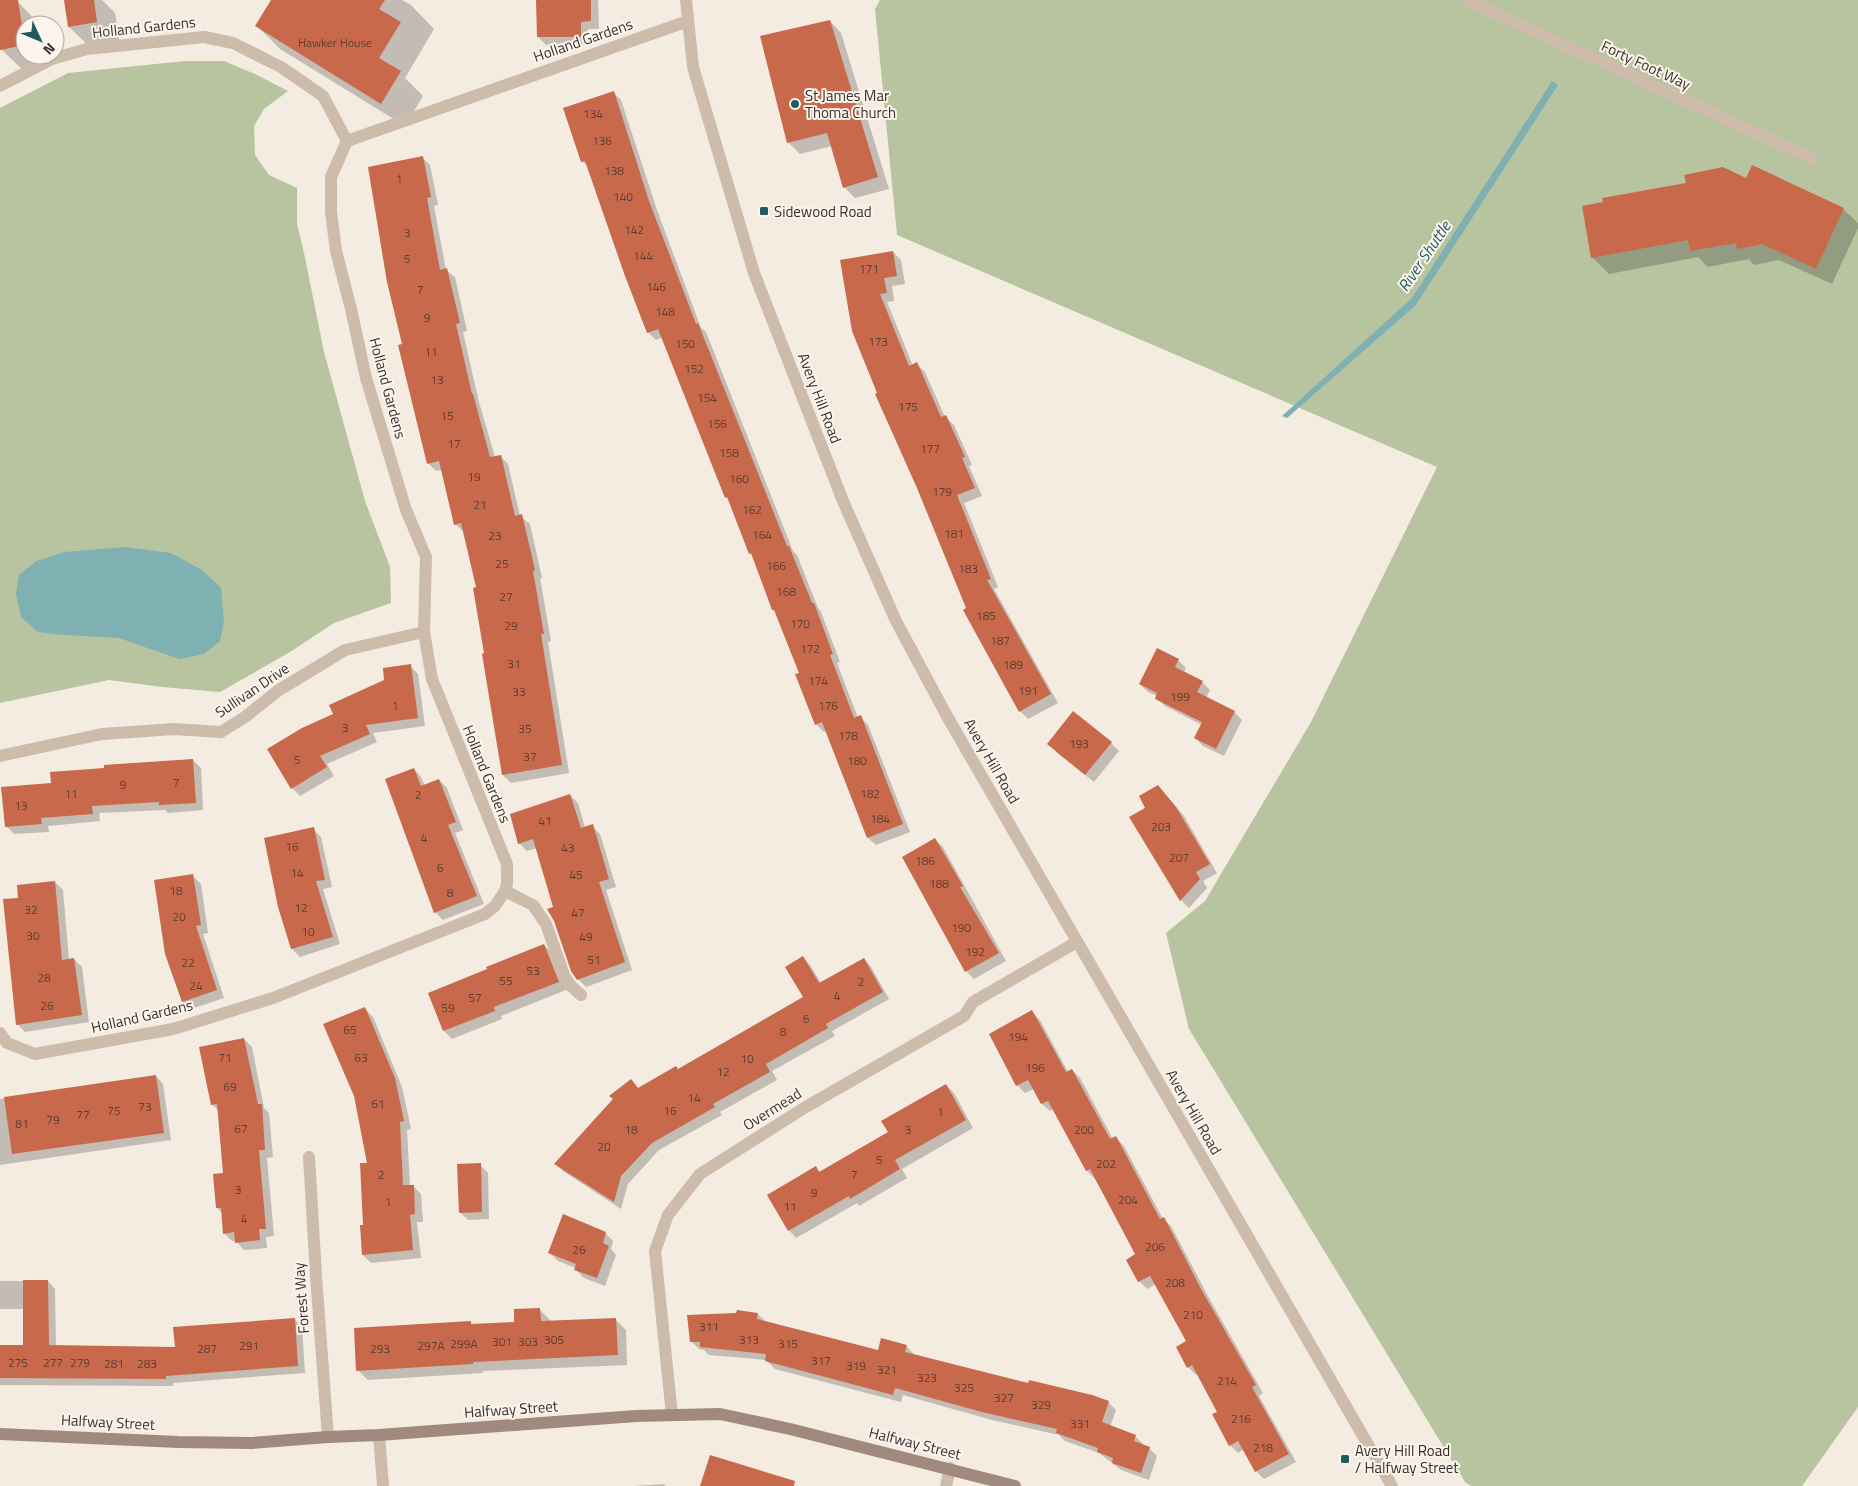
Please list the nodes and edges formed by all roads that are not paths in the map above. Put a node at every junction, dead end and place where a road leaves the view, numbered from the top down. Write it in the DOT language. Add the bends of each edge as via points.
graph roads {
  1 [pos="686,0"];
  2 [pos="1466,0"];
  3 [pos="688,21"];
  4 [pos="0,86"];
  5 [pos="347,141"];
  6 [pos="1812,160"];
  7 [pos="424,632"];
  8 [pos="0,756"];
  9 [pos="504,891"];
  10 [pos="1077,942"];
  11 [pos="582,995"];
  12 [pos="0,1033"];
  13 [pos="309,1157"];
  14 [pos="672,1415"];
  15 [pos="0,1434"];
  16 [pos="379,1436"];
  17 [pos="328,1437"];
  18 [pos="950,1468"];
  19 [pos="383,1486"];
  20 [pos="946,1486"];
  21 [pos="1015,1486"];
  22 [pos="1392,1486"];
  1 -- 3 [label="street, Avery Hill Road"];
  2 -- 6 [label="street, Forty Foot Way"];
  3 -- 5 [label="street, Holland Gardens"];
  3 -- 10 [label="street, Avery Hill Road" via="693,67 754,273 843,501 896,621"];
  4 -- 5 [label="street, Holland Gardens" via="52,59 87,48 204,37 233,42 281,67 323,96"];
  5 -- 7 [label="street, Holland Gardens" via="331,177 336,251 366,378 406,510 426,557"];
  7 -- 8 [label="street, Sullivan Drive" via="345,650 221,732 174,729 102,734"];
  7 -- 9 [label="street, Holland Gardens" via="432,679 507,864"];
  9 -- 11 [label="street" via="533,904 546,924 564,975"];
  9 -- 12 [label="street, Holland Gardens" via="495,906 485,914 296,990 173,1029 36,1054 7,1043"];
  10 -- 14 [label="street, Overmead" via="973,1002 964,1016 804,1108 700,1174 668,1214 655,1251"];
  10 -- 22 [label="street, Avery Hill Road"];
  13 -- 17 [label="street, Forest Way"];
  14 -- 16 [label="main road, Halfway Street"];
  14 -- 18 [label="main road, Halfway Street" via="720,1414"];
  15 -- 17 [label="main road, Halfway Street" via="252,1443"];
  16 -- 17 [label="main road, Halfway Street"];
  16 -- 19 [label="street"];
  18 -- 20 [label="street"];
  18 -- 21 [label="main road, Halfway Street"];
}
